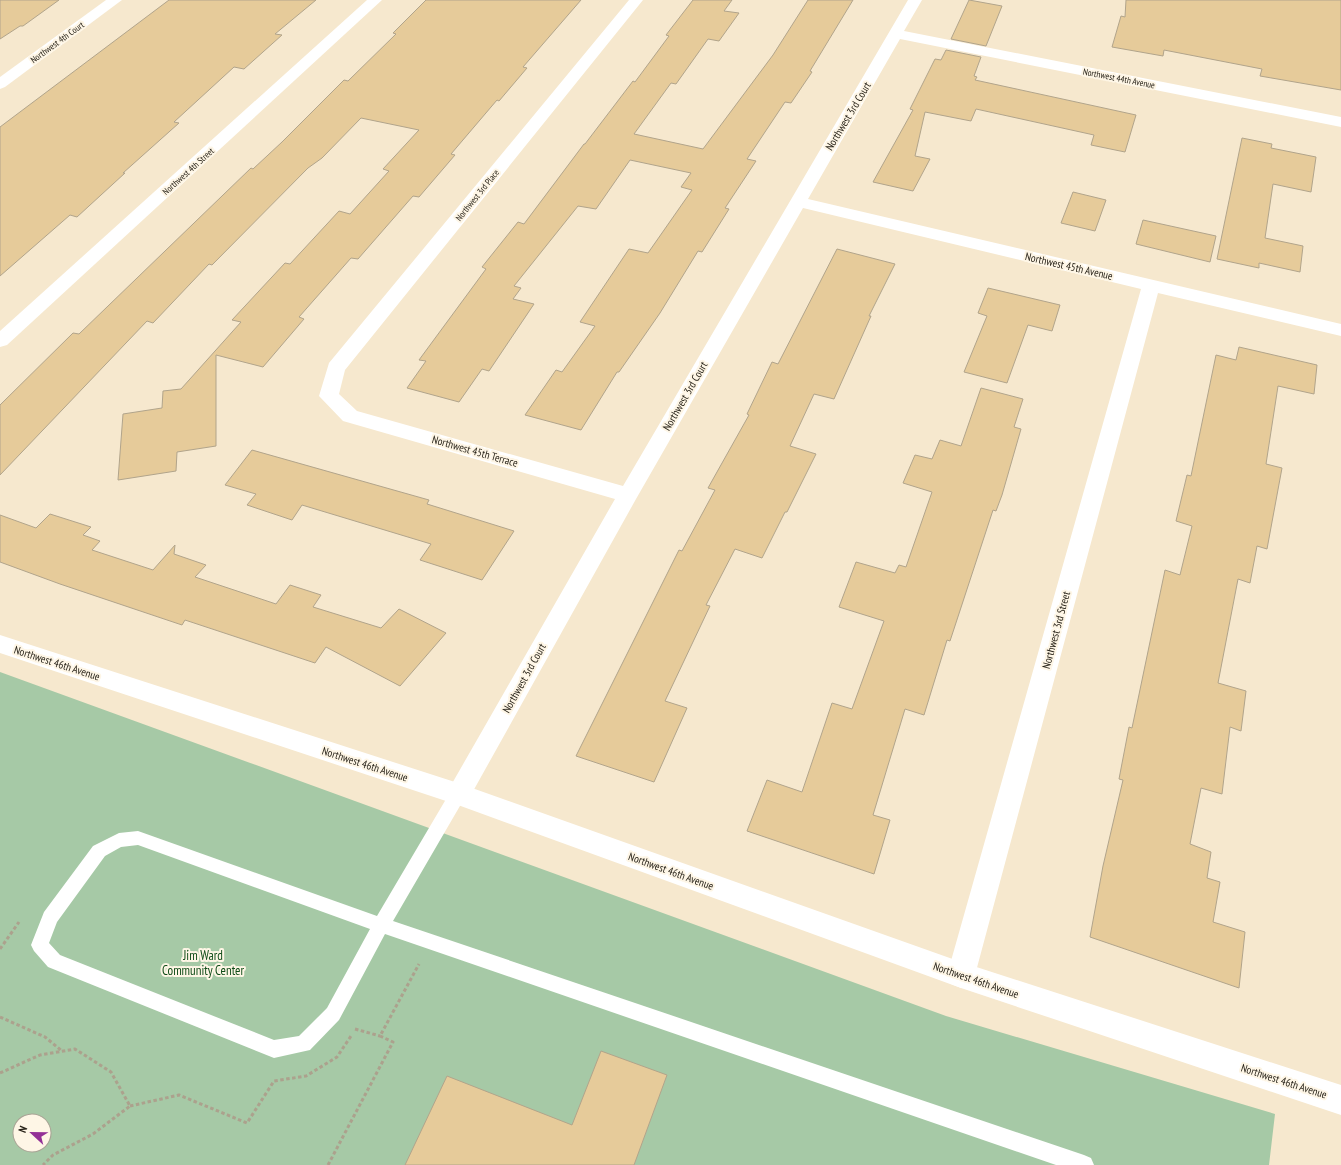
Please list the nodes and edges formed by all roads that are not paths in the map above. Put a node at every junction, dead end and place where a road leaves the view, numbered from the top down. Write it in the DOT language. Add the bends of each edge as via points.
graph roads {
  1 [pos="115,0"];
  2 [pos="375,0"];
  3 [pos="636,0"];
  4 [pos="915,0"];
  5 [pos="896,34"];
  6 [pos="0,84"];
  7 [pos="1341,122"];
  8 [pos="797,202"];
  9 [pos="1151,285"];
  10 [pos="1341,330"];
  11 [pos="0,341"];
  12 [pos="329,396"];
  13 [pos="628,494"];
  14 [pos="0,644"];
  15 [pos="458,794"];
  16 [pos="381,926"];
  17 [pos="961,975"];
  18 [pos="1341,1100"];
  19 [pos="1084,1165"];
  1 -- 6 [label="street, Northwest 4th Court"];
  2 -- 11 [label="street, Northwest 4th Street"];
  3 -- 12 [label="street, Northwest 3rd Place" via="336,368"];
  4 -- 5 [label="street, Northwest 3rd Court"];
  5 -- 7 [label="street, Northwest 44th Avenue"];
  5 -- 8 [label="street, Northwest 3rd Court"];
  8 -- 9 [label="street, Northwest 45th Avenue"];
  8 -- 13 [label="street, Northwest 3rd Court"];
  9 -- 10 [label="street, Northwest 45th Avenue"];
  9 -- 17 [label="street, Northwest 3rd Street"];
  12 -- 13 [label="street, Northwest 45th Terrace" via="350,416"];
  13 -- 15 [label="street, Northwest 3rd Court"];
  14 -- 15 [label="street, Northwest 46th Avenue"];
  15 -- 16 [label="lane"];
  15 -- 17 [label="street, Northwest 46th Avenue"];
  16 -- 16 [label="lane" via="138,838 119,840 99,851 50,918 40,945 54,961 274,1049 304,1044 333,1014"];
  16 -- 19 [label="lane"];
  17 -- 18 [label="street, Northwest 46th Avenue"];
}
